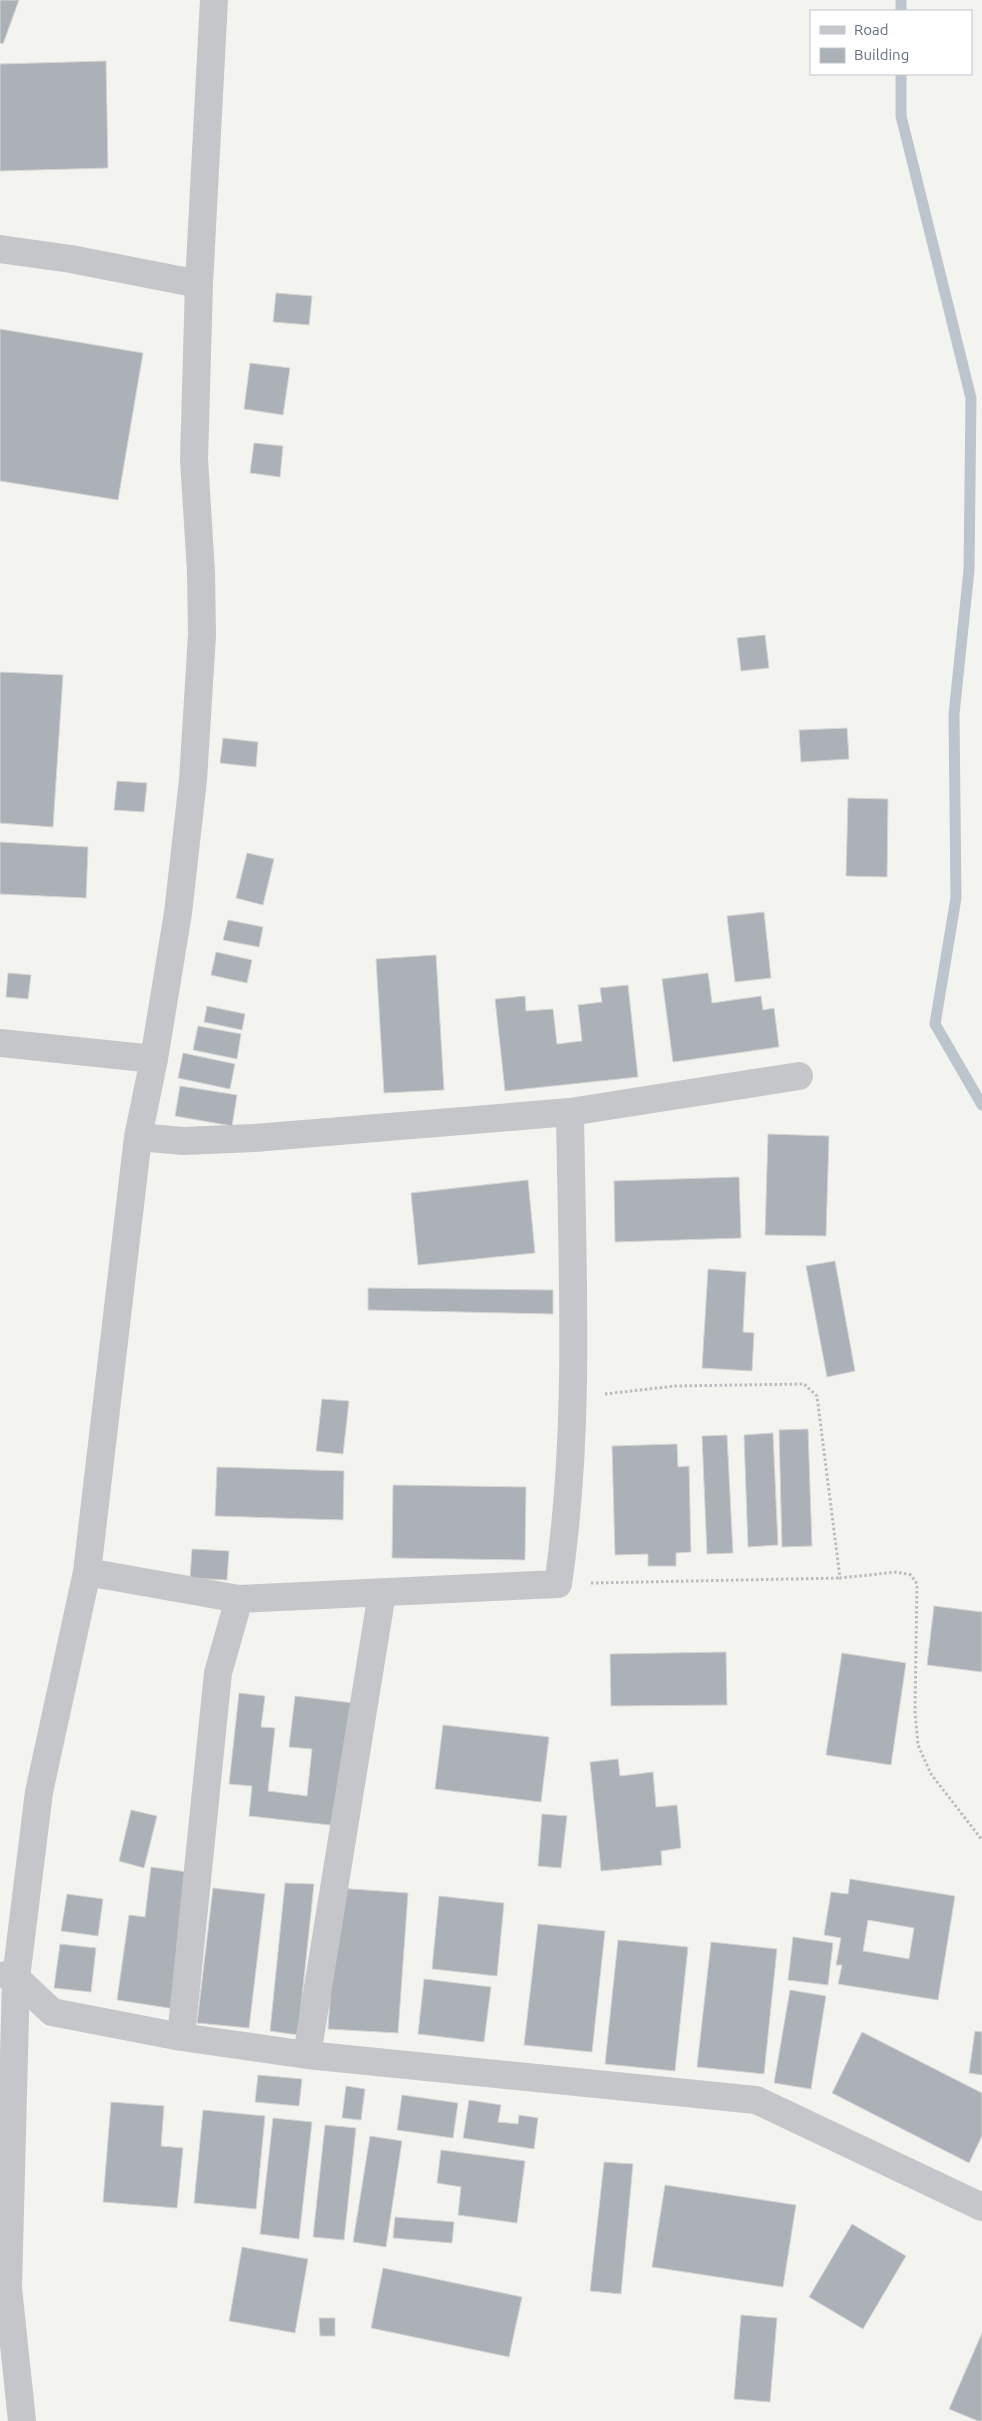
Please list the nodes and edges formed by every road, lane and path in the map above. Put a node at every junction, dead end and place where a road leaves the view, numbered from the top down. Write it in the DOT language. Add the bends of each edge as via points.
graph roads {
  1 [pos="214,0"];
  2 [pos="0,248"];
  3 [pos="199,284"];
  4 [pos="0,1043"];
  5 [pos="154,1059"];
  6 [pos="799,1076"];
  7 [pos="570,1112"];
  8 [pos="138,1137"];
  9 [pos="573,1397"];
  10 [pos="88,1572"];
  11 [pos="840,1578"];
  12 [pos="558,1584"];
  13 [pos="382,1593"];
  14 [pos="239,1599"];
  15 [pos="982,1840"];
  16 [pos="8,1975"];
  17 [pos="181,2038"];
  18 [pos="307,2055"];
  19 [pos="982,2207"];
  20 [pos="22,2421"];
  1 -- 3 [label="street"];
  2 -- 3 [label="street"];
  3 -- 5 [label="street" via="194,459 202,635 193,780 178,913"];
  4 -- 5 [label="street"];
  5 -- 8 [label="street"];
  6 -- 7 [label="street"];
  7 -- 8 [label="street" via="254,1138 184,1141"];
  7 -- 9 [label="street"];
  8 -- 10 [label="street"];
  9 -- 11 [label="path" via="675,1386 804,1384 817,1396"];
  9 -- 12 [label="street" via="568,1519"];
  10 -- 14 [label="street"];
  10 -- 16 [label="street" via="39,1792"];
  11 -- 12 [label="path"];
  11 -- 15 [label="path" via="897,1572 911,1575 917,1584 915,1711 918,1745 931,1774"];
  12 -- 13 [label="street"];
  13 -- 14 [label="street"];
  13 -- 18 [label="street"];
  14 -- 17 [label="street" via="218,1673"];
  16 -- 17 [label="street" via="52,2012"];
  16 -- 20 [label="street" via="8,2288"];
  17 -- 18 [label="street"];
  18 -- 19 [label="street" via="756,2100"];
}
